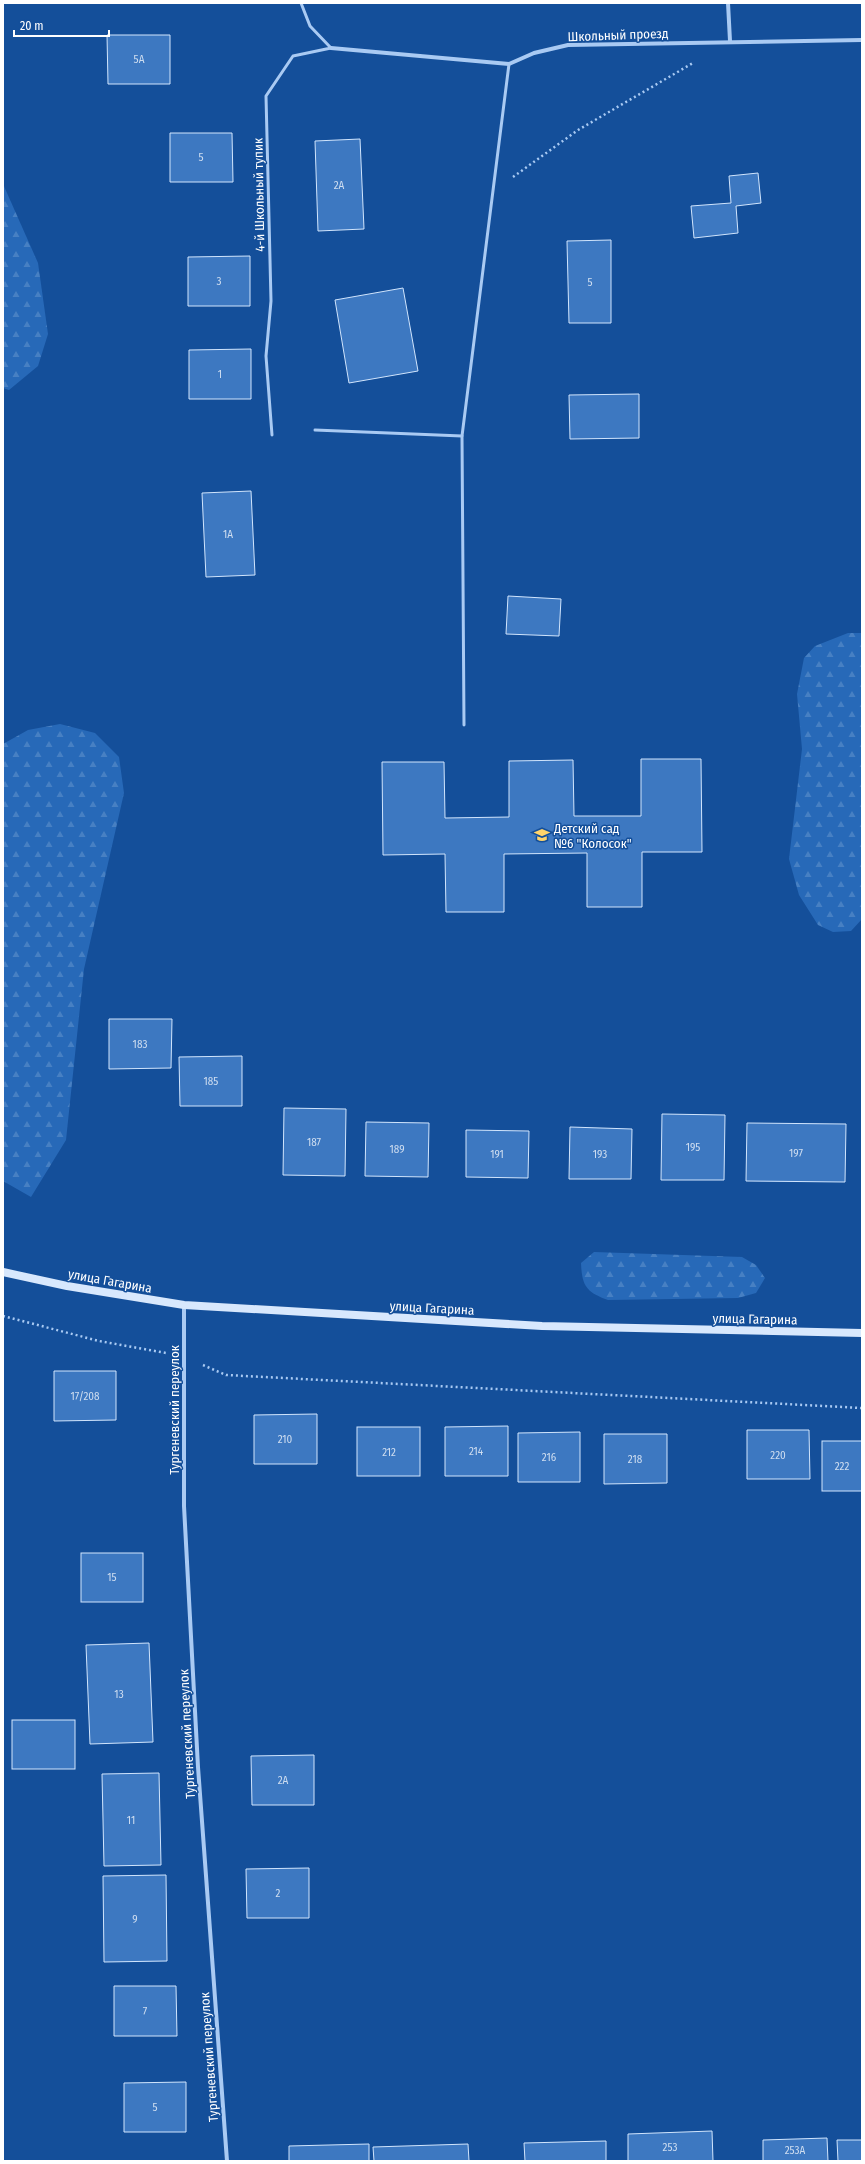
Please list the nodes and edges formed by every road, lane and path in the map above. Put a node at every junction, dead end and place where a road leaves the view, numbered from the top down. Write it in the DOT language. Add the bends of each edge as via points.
graph roads {
  1 [pos="301,3"];
  2 [pos="728,3"];
  3 [pos="862,40"];
  4 [pos="730,41"];
  5 [pos="331,48"];
  6 [pos="696,62"];
  7 [pos="509,64"];
  8 [pos="492,192"];
  9 [pos="315,430"];
  10 [pos="272,435"];
  11 [pos="462,436"];
  12 [pos="464,725"];
  13 [pos="3,1272"];
  14 [pos="184,1305"];
  15 [pos="3,1316"];
  16 [pos="862,1333"];
  17 [pos="184,1357"];
  18 [pos="862,1408"];
  19 [pos="227,2161"];
  1 -- 5 [label="lane" via="310,26"];
  2 -- 4 [label="street"];
  3 -- 4 [label="street, Школьный проезд"];
  4 -- 7 [label="street, Школьный проезд" via="568,45 534,53"];
  5 -- 7 [label="street, Школьный проезд"];
  5 -- 10 [label="lane, 4-й Школьный тупик" via="293,56 266,96 271,301 266,356"];
  6 -- 8 [label="path" via="578,130"];
  7 -- 8 [label="lane"];
  8 -- 11 [label="lane"];
  9 -- 11 [label="lane"];
  11 -- 12 [label="lane"];
  13 -- 14 [label="main road, улица Гагарина" via="67,1286"];
  14 -- 16 [label="main road, улица Гагарина" via="542,1326"];
  14 -- 17 [label="street, Тургеневский переулок"];
  15 -- 17 [label="path" via="99,1342"];
  17 -- 18 [label="path" via="226,1375"];
  17 -- 19 [label="street, Тургеневский переулок" via="184,1506 198,1767"];
}
